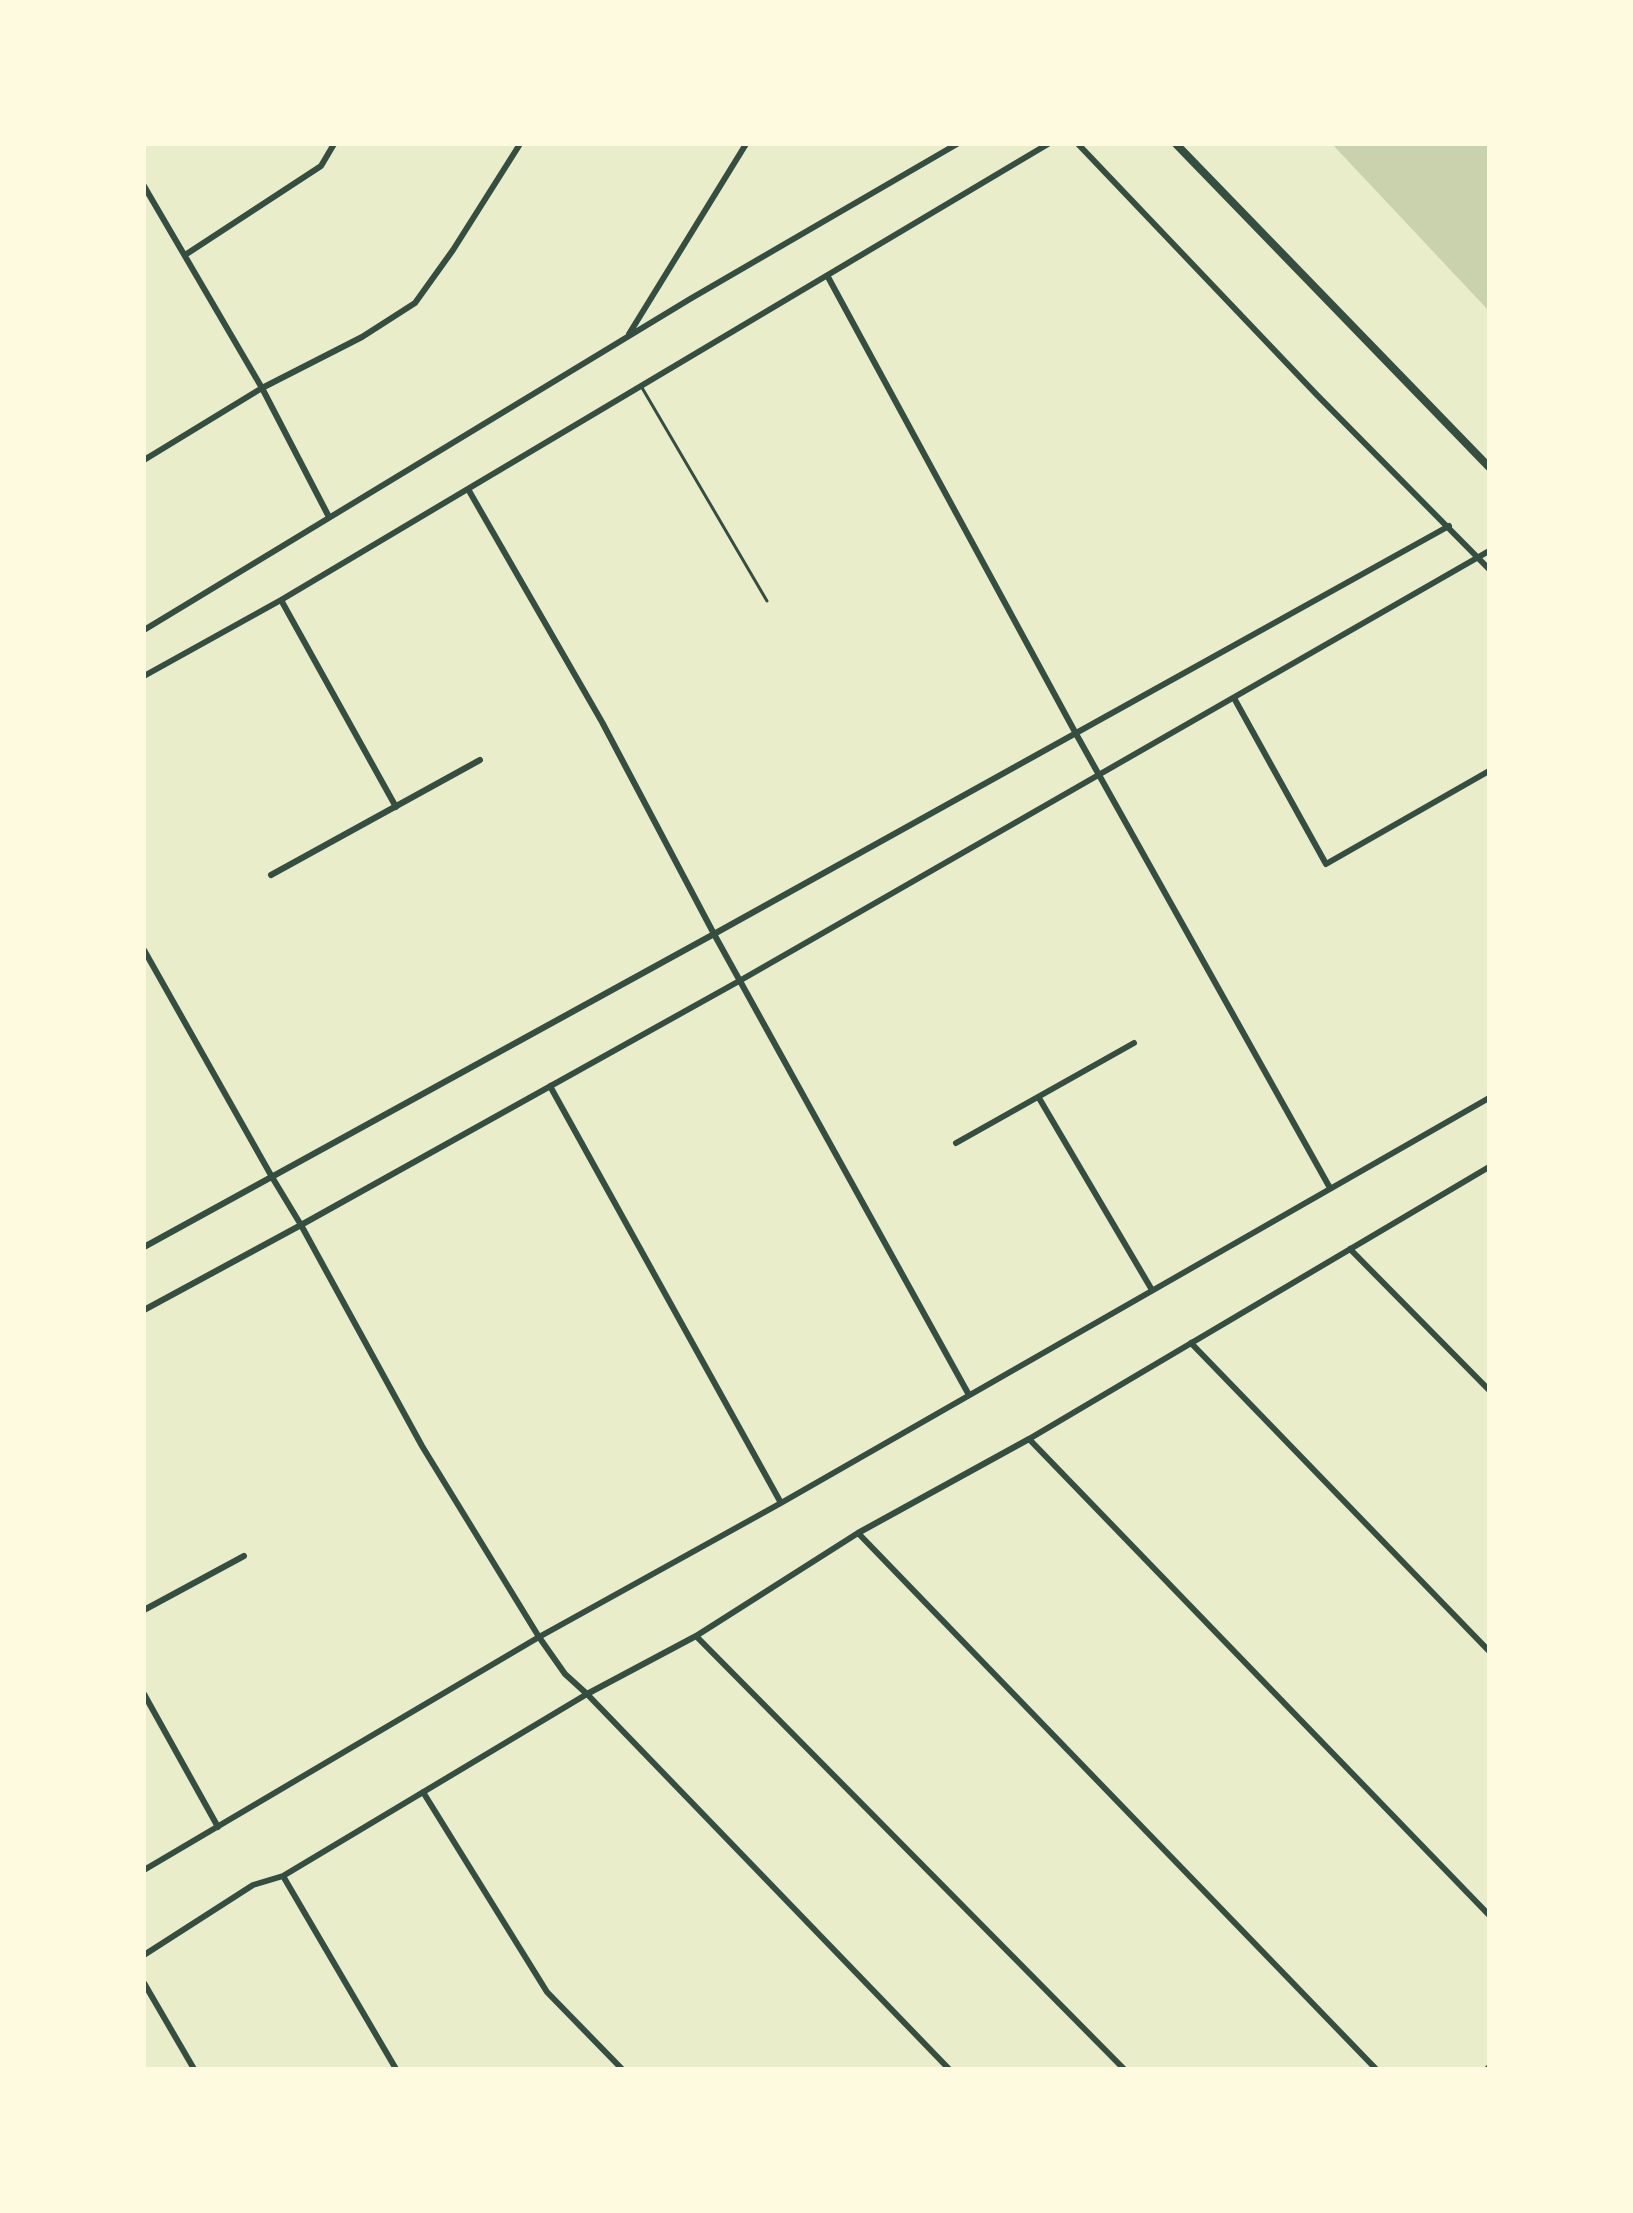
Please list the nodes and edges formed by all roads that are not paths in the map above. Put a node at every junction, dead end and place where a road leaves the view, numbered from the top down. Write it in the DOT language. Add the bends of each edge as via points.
graph roads {
  1 [pos="334,144"];
  2 [pos="520,144"];
  3 [pos="746,144"];
  4 [pos="957,144"];
  5 [pos="1048,144"];
  6 [pos="1078,144"];
  7 [pos="1176,144"];
  8 [pos="144,186"];
  9 [pos="185,255"];
  10 [pos="828,277"];
  11 [pos="628,337"];
  12 [pos="641,386"];
  13 [pos="262,388"];
  14 [pos="144,460"];
  15 [pos="1489,467"];
  16 [pos="468,489"];
  17 [pos="329,517"];
  18 [pos="1449,526"];
  19 [pos="1489,551"];
  20 [pos="1479,558"];
  21 [pos="1489,569"];
  22 [pos="281,600"];
  23 [pos="767,601"];
  24 [pos="144,630"];
  25 [pos="144,676"];
  26 [pos="1234,698"];
  27 [pos="1075,732"];
  28 [pos="480,760"];
  29 [pos="1489,771"];
  30 [pos="1099,774"];
  31 [pos="396,807"];
  32 [pos="271,875"];
  33 [pos="714,934"];
  34 [pos="144,950"];
  35 [pos="741,980"];
  36 [pos="1134,1043"];
  37 [pos="550,1086"];
  38 [pos="1039,1098"];
  39 [pos="1489,1098"];
  40 [pos="956,1143"];
  41 [pos="1489,1167"];
  42 [pos="272,1177"];
  43 [pos="1330,1188"];
  44 [pos="301,1225"];
  45 [pos="144,1247"];
  46 [pos="1350,1249"];
  47 [pos="1152,1290"];
  48 [pos="144,1310"];
  49 [pos="1191,1343"];
  50 [pos="1489,1390"];
  51 [pos="969,1395"];
  52 [pos="1029,1439"];
  53 [pos="781,1503"];
  54 [pos="858,1533"];
  55 [pos="244,1556"];
  56 [pos="144,1610"];
  57 [pos="696,1636"];
  58 [pos="539,1637"];
  59 [pos="1489,1651"];
  60 [pos="144,1694"];
  61 [pos="587,1694"];
  62 [pos="423,1792"];
  63 [pos="218,1827"];
  64 [pos="144,1870"];
  65 [pos="283,1876"];
  66 [pos="1489,1915"];
  67 [pos="144,1955"];
  68 [pos="144,1983"];
  69 [pos="194,2069"];
  70 [pos="396,2069"];
  71 [pos="622,2069"];
  72 [pos="949,2069"];
  73 [pos="1124,2069"];
  74 [pos="1376,2069"];
  1 -- 9 [label="street" via="321,166"];
  2 -- 13 [label="street" via="415,303"];
  3 -- 11 [label="street"];
  4 -- 11 [label="street"];
  5 -- 10 [label="street"];
  6 -- 18 [label="street"];
  7 -- 15 [label="street"];
  8 -- 9 [label="street"];
  9 -- 13 [label="street"];
  10 -- 12 [label="street"];
  10 -- 27 [label="street"];
  11 -- 17 [label="street"];
  12 -- 16 [label="street"];
  12 -- 23 [label="lane"];
  13 -- 14 [label="street"];
  13 -- 17 [label="street"];
  16 -- 22 [label="street"];
  16 -- 33 [label="street" via="602,722"];
  17 -- 24 [label="street"];
  18 -- 20 [label="street"];
  18 -- 27 [label="street"];
  19 -- 20 [label="street"];
  20 -- 21 [label="street"];
  20 -- 26 [label="street"];
  22 -- 25 [label="street"];
  22 -- 31 [label="street"];
  26 -- 29 [label="street" via="1326,864"];
  26 -- 30 [label="street"];
  27 -- 30 [label="street"];
  27 -- 33 [label="street"];
  28 -- 31 [label="street"];
  30 -- 35 [label="street"];
  30 -- 43 [label="street"];
  31 -- 32 [label="street"];
  33 -- 35 [label="street"];
  33 -- 42 [label="street"];
  34 -- 42 [label="street"];
  35 -- 37 [label="street"];
  35 -- 51 [label="street"];
  36 -- 38 [label="street"];
  37 -- 44 [label="street"];
  37 -- 53 [label="street"];
  38 -- 40 [label="street"];
  38 -- 47 [label="street"];
  39 -- 43 [label="street"];
  41 -- 46 [label="street"];
  42 -- 44 [label="street"];
  42 -- 45 [label="street"];
  43 -- 47 [label="street"];
  44 -- 48 [label="street"];
  44 -- 58 [label="street" via="422,1446"];
  46 -- 49 [label="street"];
  46 -- 50 [label="street"];
  47 -- 51 [label="street"];
  49 -- 52 [label="street"];
  49 -- 59 [label="street"];
  51 -- 53 [label="street"];
  52 -- 54 [label="street"];
  52 -- 66 [label="street"];
  53 -- 58 [label="street"];
  54 -- 57 [label="street"];
  54 -- 74 [label="street"];
  55 -- 56 [label="street"];
  57 -- 61 [label="street"];
  57 -- 73 [label="street"];
  58 -- 61 [label="street"];
  58 -- 63 [label="street"];
  60 -- 63 [label="street"];
  61 -- 62 [label="street"];
  61 -- 72 [label="street"];
  62 -- 65 [label="street"];
  62 -- 71 [label="street" via="547,1992"];
  63 -- 64 [label="street"];
  65 -- 67 [label="street" via="253,1885"];
  65 -- 70 [label="street"];
  68 -- 69 [label="street"];
}
